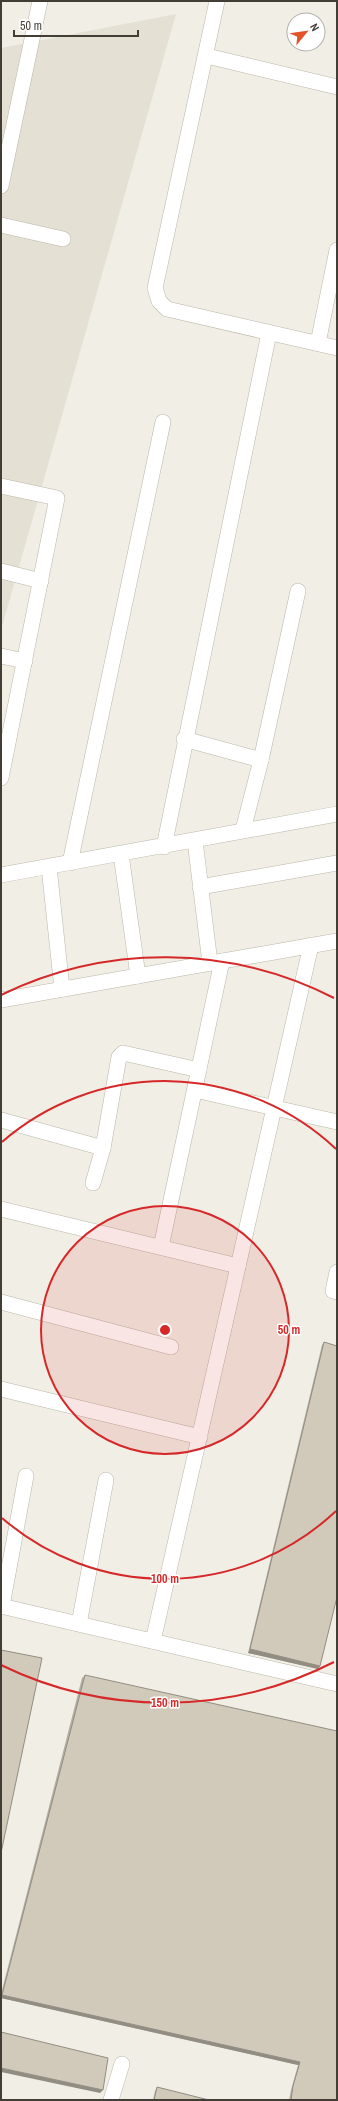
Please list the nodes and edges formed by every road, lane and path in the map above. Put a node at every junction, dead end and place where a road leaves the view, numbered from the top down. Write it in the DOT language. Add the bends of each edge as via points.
graph roads {
  1 [pos="40,1"];
  2 [pos="217,1"];
  3 [pos="207,56"];
  4 [pos="337,87"];
  5 [pos="6,140"];
  6 [pos="1,186"];
  7 [pos="1,225"];
  8 [pos="63,239"];
  9 [pos="337,250"];
  10 [pos="269,333"];
  11 [pos="318,343"];
  12 [pos="337,348"];
  13 [pos="163,422"];
  14 [pos="1,486"];
  15 [pos="1,571"];
  16 [pos="41,581"];
  17 [pos="298,591"];
  18 [pos="1,656"];
  19 [pos="25,661"];
  20 [pos="184,739"];
  21 [pos="261,760"];
  22 [pos="1,778"];
  23 [pos="337,814"];
  24 [pos="243,830"];
  25 [pos="195,841"];
  26 [pos="164,847"];
  27 [pos="121,854"];
  28 [pos="70,863"];
  29 [pos="337,863"];
  30 [pos="49,867"];
  31 [pos="1,875"];
  32 [pos="200,886"];
  33 [pos="337,941"];
  34 [pos="311,945"];
  35 [pos="216,962"];
  36 [pos="138,976"];
  37 [pos="62,989"];
  38 [pos="1,1000"];
  39 [pos="199,1070"];
  40 [pos="195,1090"];
  41 [pos="275,1107"];
  42 [pos="1,1120"];
  43 [pos="337,1122"];
  44 [pos="104,1148"];
  45 [pos="93,1184"];
  46 [pos="1,1209"];
  47 [pos="161,1248"];
  48 [pos="238,1266"];
  49 [pos="337,1272"];
  50 [pos="337,1292"];
  51 [pos="1,1302"];
  52 [pos="171,1347"];
  53 [pos="1,1389"];
  54 [pos="200,1437"];
  55 [pos="26,1476"];
  56 [pos="106,1480"];
  57 [pos="1,1606"];
  58 [pos="79,1624"];
  59 [pos="153,1641"];
  60 [pos="337,1684"];
  61 [pos="122,2064"];
  62 [pos="111,2100"];
  1 -- 5 [label="street"];
  2 -- 3 [label="street"];
  3 -- 4 [label="street"];
  3 -- 10 [label="street" via="155,288 159,301 167,309"];
  5 -- 6 [label="street"];
  7 -- 8 [label="street"];
  9 -- 11 [label="street"];
  10 -- 11 [label="street"];
  10 -- 20 [label="street"];
  11 -- 12 [label="street"];
  13 -- 28 [label="street"];
  14 -- 16 [label="street" via="57,498"];
  15 -- 16 [label="street"];
  16 -- 19 [label="street"];
  17 -- 21 [label="street"];
  18 -- 19 [label="street"];
  19 -- 22 [label="street"];
  20 -- 21 [label="street"];
  20 -- 26 [label="street"];
  21 -- 24 [label="street"];
  23 -- 24 [label="street"];
  24 -- 25 [label="street"];
  25 -- 26 [label="street"];
  25 -- 32 [label="street"];
  26 -- 27 [label="street"];
  27 -- 28 [label="street"];
  27 -- 36 [label="street"];
  28 -- 30 [label="street"];
  29 -- 32 [label="street"];
  30 -- 31 [label="street"];
  30 -- 37 [label="street"];
  32 -- 35 [label="street"];
  33 -- 34 [label="street"];
  34 -- 35 [label="street"];
  34 -- 41 [label="street"];
  35 -- 36 [label="street"];
  35 -- 39 [label="street"];
  36 -- 37 [label="street"];
  37 -- 38 [label="street"];
  39 -- 40 [label="street"];
  39 -- 44 [label="street" via="123,1053 119,1057"];
  40 -- 41 [label="street"];
  40 -- 47 [label="street"];
  41 -- 43 [label="street"];
  41 -- 48 [label="street"];
  42 -- 44 [label="street"];
  44 -- 45 [label="street"];
  46 -- 47 [label="street"];
  47 -- 48 [label="street"];
  48 -- 54 [label="street"];
  49 -- 50 [label="street" via="333,1291"];
  51 -- 52 [label="street"];
  53 -- 54 [label="street"];
  54 -- 59 [label="street"];
  55 -- 57 [label="street"];
  56 -- 58 [label="street"];
  57 -- 58 [label="street"];
  58 -- 59 [label="street"];
  59 -- 60 [label="street"];
  61 -- 62 [label="street"];
}
